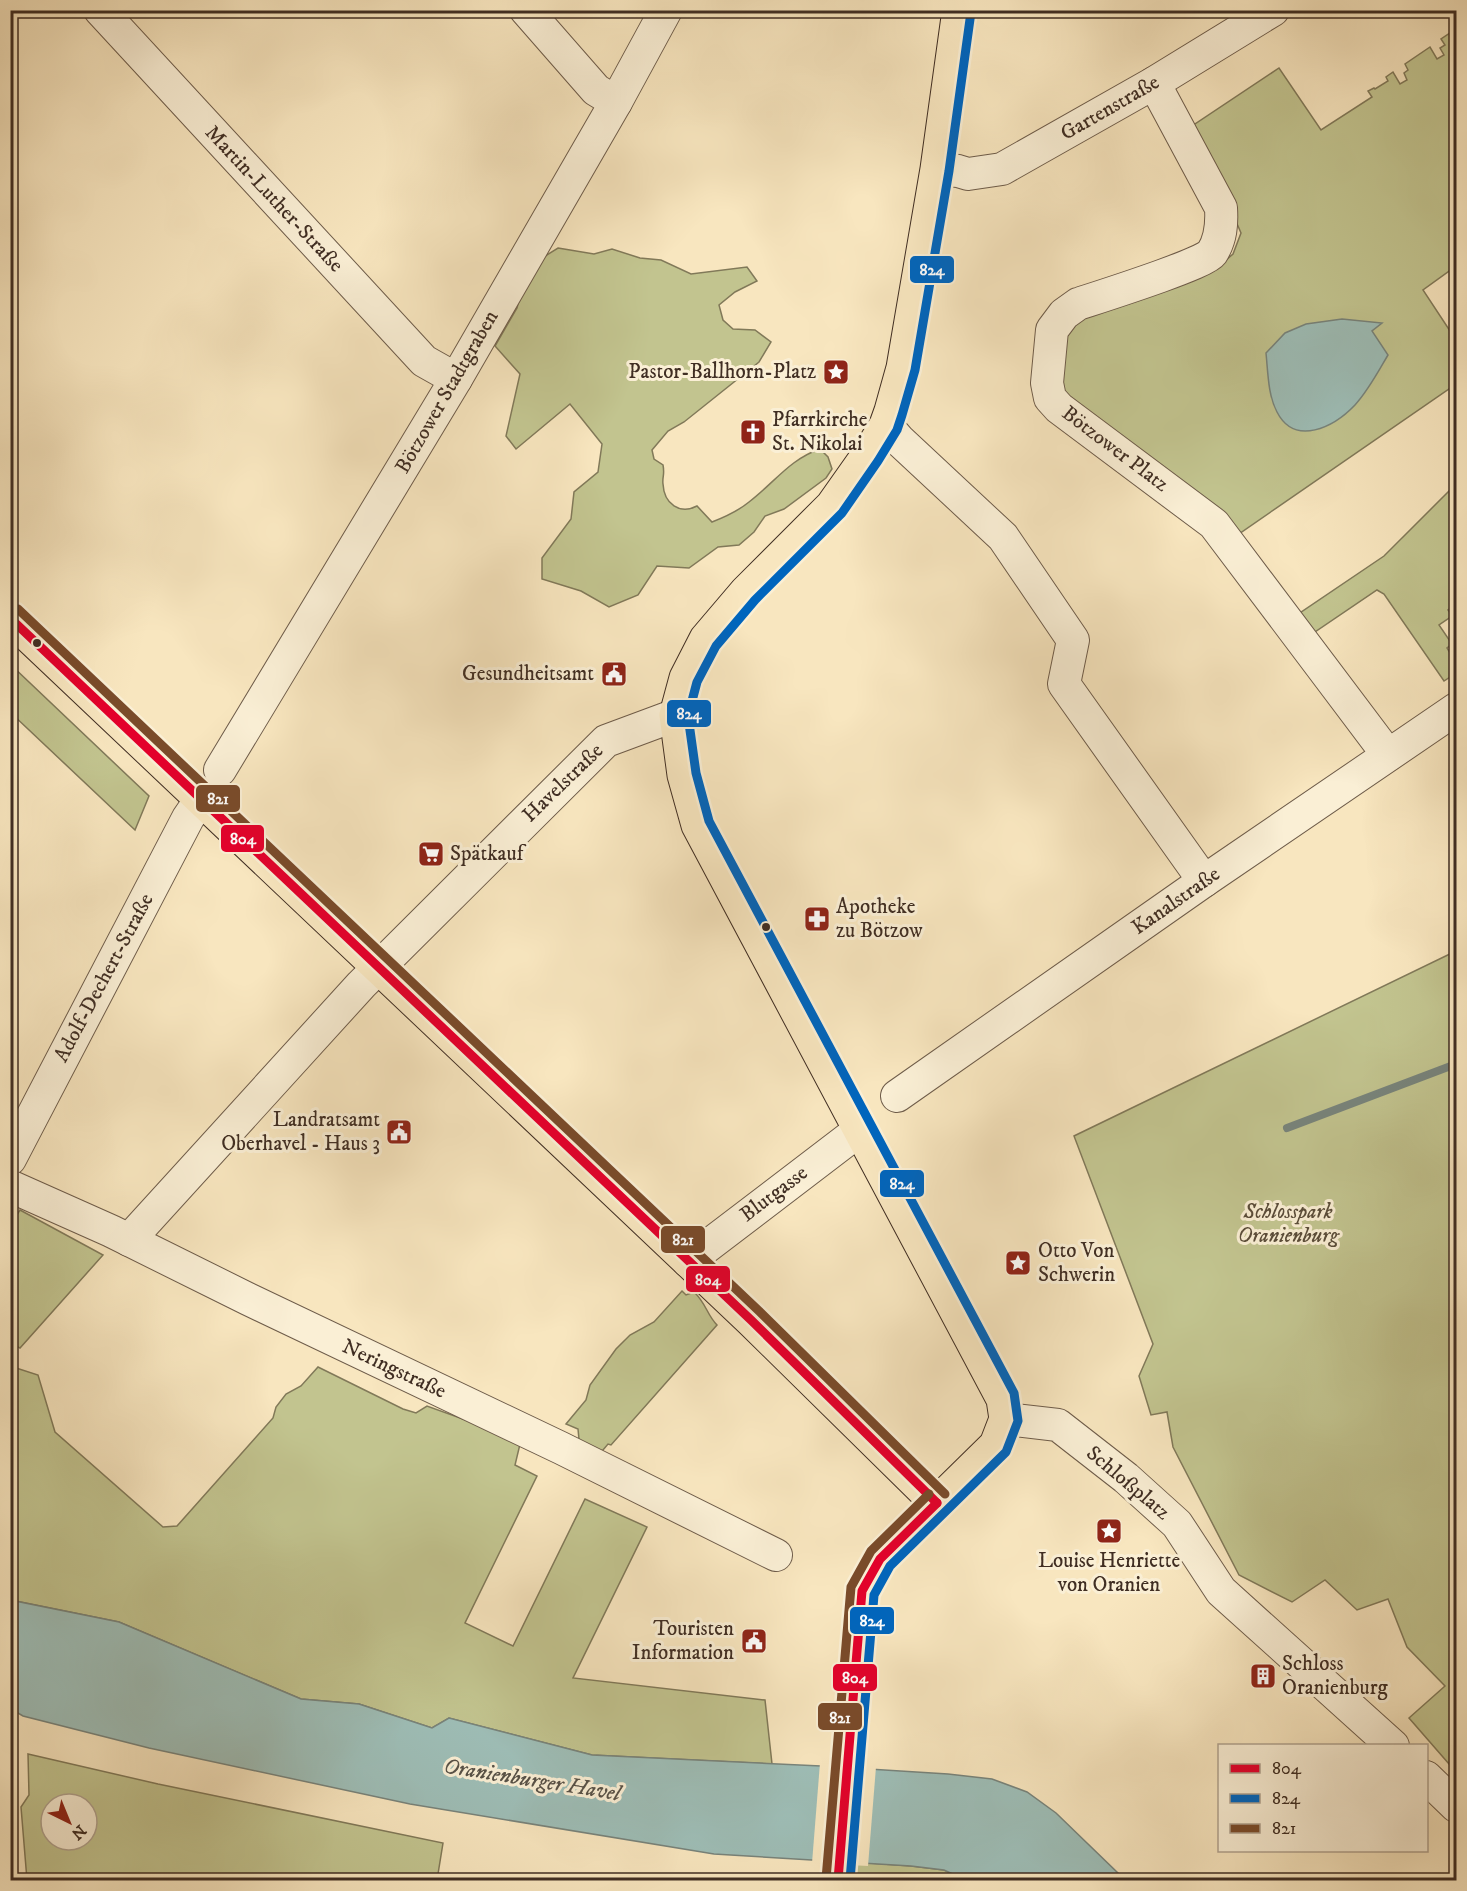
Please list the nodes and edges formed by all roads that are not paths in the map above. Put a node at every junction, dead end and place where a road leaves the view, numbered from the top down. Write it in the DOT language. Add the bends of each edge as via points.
graph roads {
  1 [pos="100,10"];
  2 [pos="526,10"];
  3 [pos="666,10"];
  4 [pos="958,10"];
  5 [pos="1273,10"];
  6 [pos="1154,83"];
  7 [pos="616,102"];
  8 [pos="937,169"];
  9 [pos="456,379"];
  10 [pos="886,425"];
  11 [pos="10,618"];
  12 [pos="1456,709"];
  13 [pos="676,715"];
  14 [pos="1388,755"];
  15 [pos="220,770"];
  16 [pos="201,799"];
  17 [pos="1204,881"];
  18 [pos="379,966"];
  19 [pos="897,1096"];
  20 [pos="861,1129"];
  21 [pos="10,1159"];
  22 [pos="10,1186"];
  23 [pos="129,1240"];
  24 [pos="688,1261"];
  25 [pos="1006,1419"];
  26 [pos="937,1503"];
  27 [pos="776,1555"];
  28 [pos="1392,1744"];
  29 [pos="1428,1779"];
  30 [pos="1456,1806"];
  31 [pos="838,1881"];
  1 -- 9 [label="street, Martin-Luther-Straße" via="424,360"];
  2 -- 7 [label="street" via="596,90"];
  3 -- 7 [label="street, Bötzower Stadtgraben"];
  4 -- 8 [label="main road"];
  5 -- 6 [label="street, Gartenstraße"];
  6 -- 8 [label="street, Gartenstraße" via="1002,169 968,174"];
  6 -- 14 [label="street, Bötzower Platz" via="1221,208 1218,240 1211,255 1191,265 1078,304 1064,314 1052,330 1047,383 1050,398 1214,524"];
  7 -- 9 [label="street, Bötzower Stadtgraben"];
  8 -- 10 [label="main road" via="903,368"];
  9 -- 15 [label="street, Bötzower Stadtgraben"];
  10 -- 13 [label="main road" via="832,506 746,592 706,639 686,678"];
  10 -- 17 [label="street" via="1003,537 1073,640 1064,684"];
  11 -- 16 [label="main road"];
  12 -- 14 [label="street, Kanalstraße"];
  13 -- 18 [label="street, Havelstraße" via="606,741"];
  13 -- 20 [label="main road" via="684,775 698,825"];
  14 -- 17 [label="street, Kanalstraße"];
  16 -- 18 [label="main road"];
  16 -- 21 [label="street, Adolf-Dechert-Straße"];
  17 -- 19 [label="street, Kanalstraße"];
  18 -- 23 [label="street, Havelstraße"];
  18 -- 24 [label="main road"];
  20 -- 24 [label="street, Blutgasse"];
  20 -- 25 [label="main road" via="998,1386"];
  22 -- 23 [label="street, Neringstraße"];
  23 -- 27 [label="street, Neringstraße"];
  24 -- 26 [label="main road"];
  25 -- 26 [label="main road" via="996,1445"];
  25 -- 28 [label="street, Schloßplatz" via="1058,1425 1126,1478 1177,1524 1221,1591"];
  26 -- 31 [label="main road" via="880,1559 862,1591"];
  29 -- 30 [label="street"];
}
